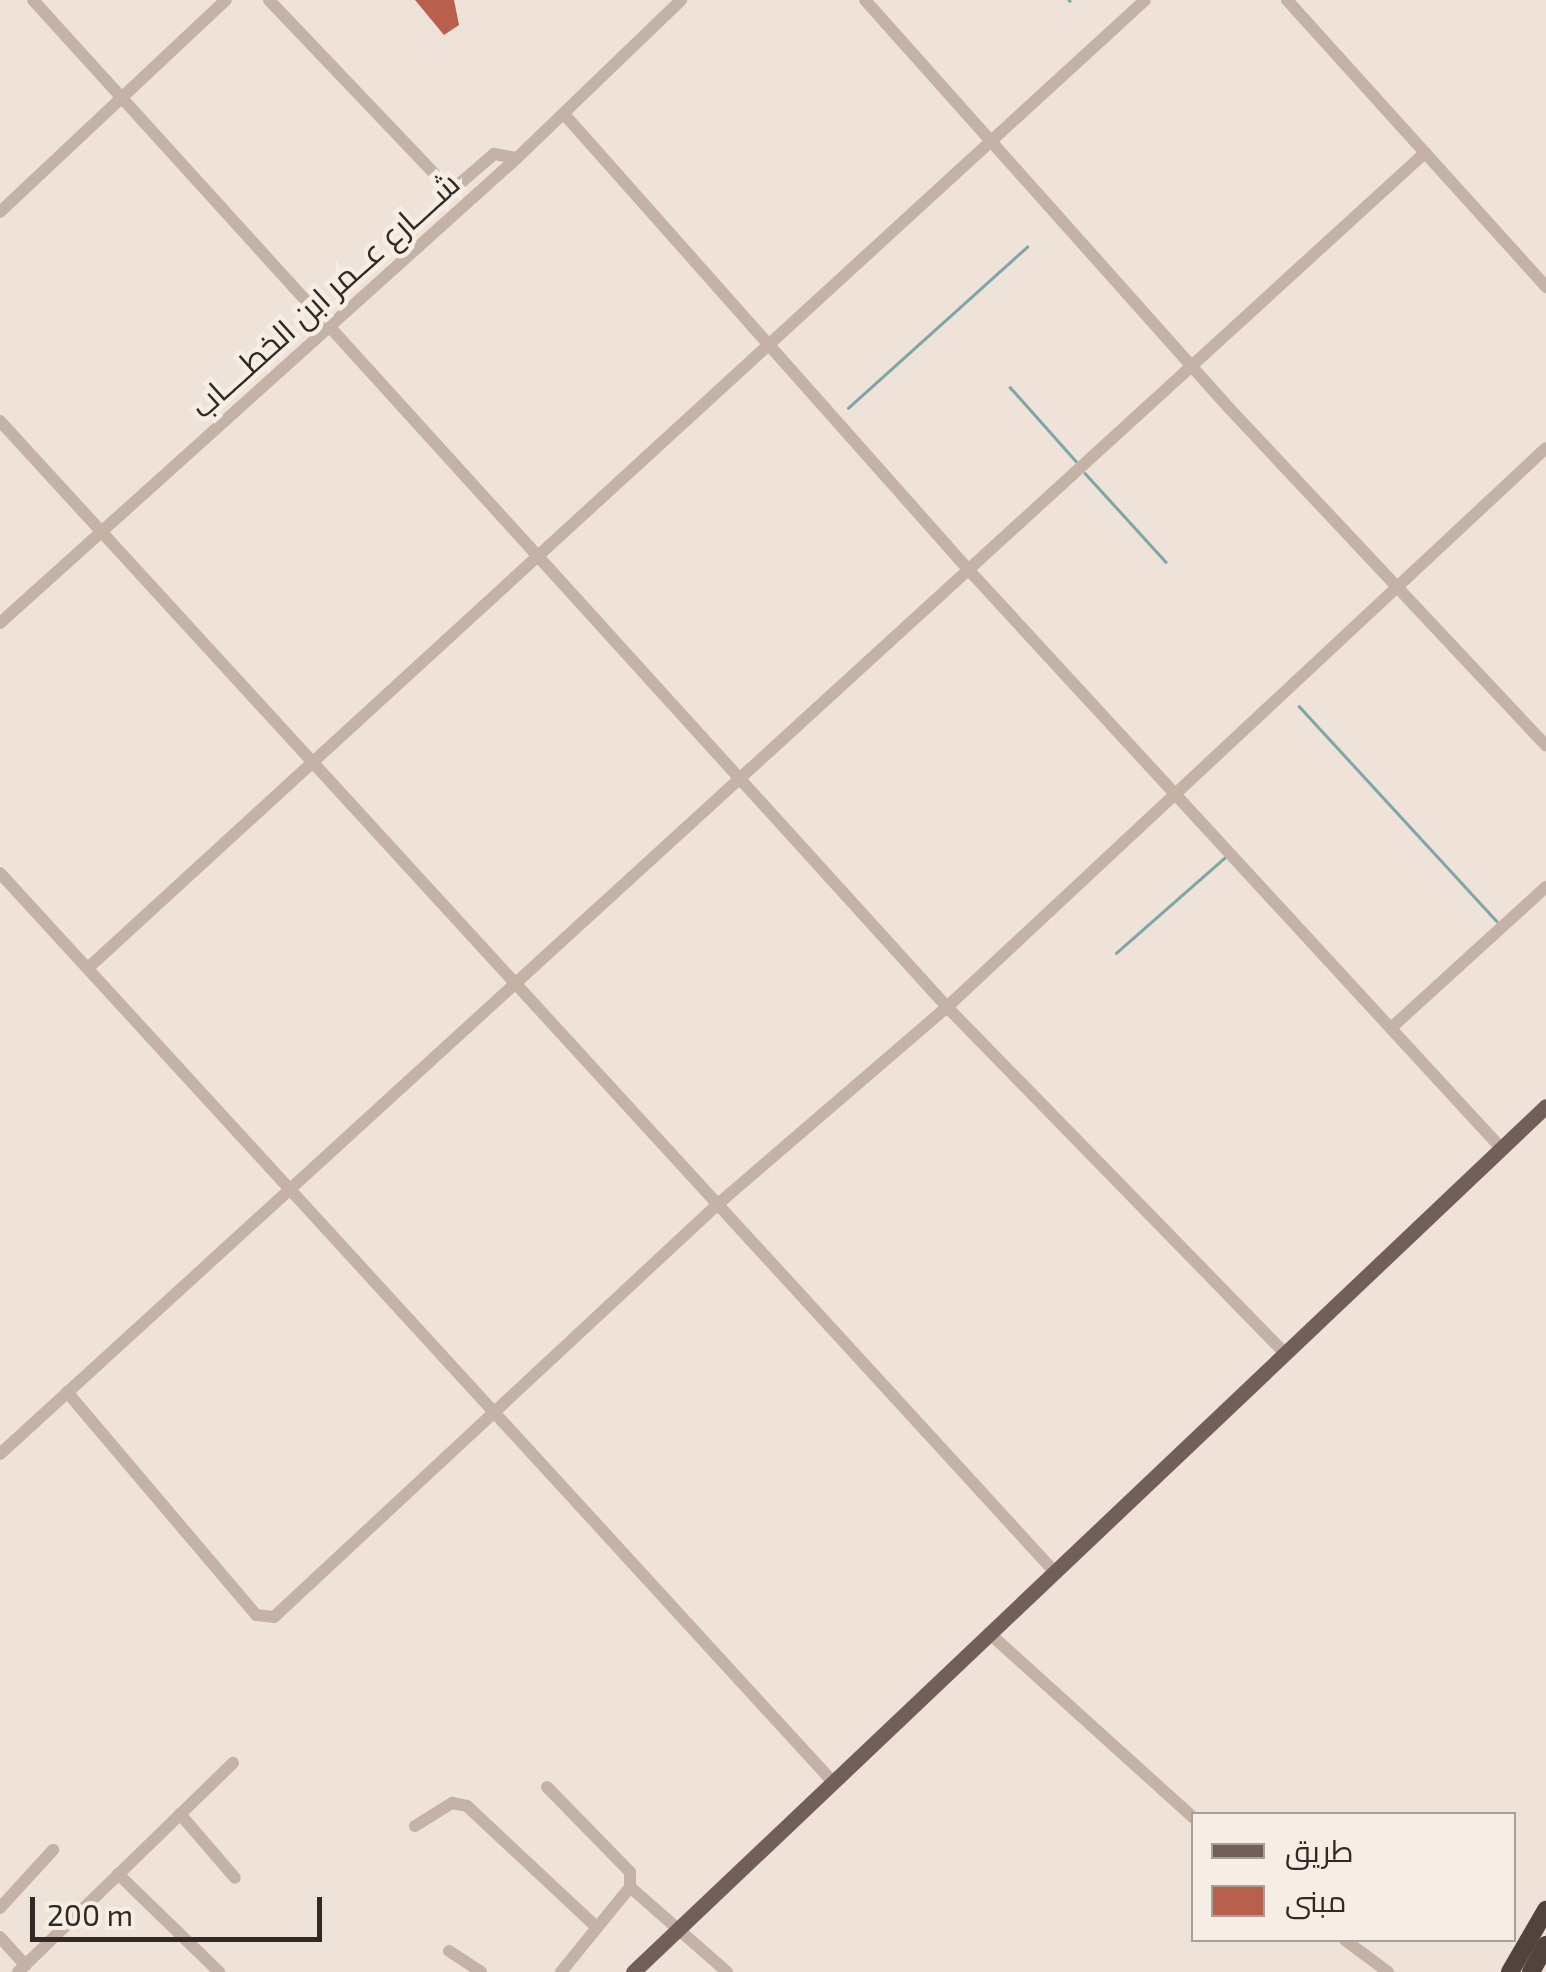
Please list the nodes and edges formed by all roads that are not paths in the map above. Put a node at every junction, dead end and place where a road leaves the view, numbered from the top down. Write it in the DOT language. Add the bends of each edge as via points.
graph roads {
  1 [pos="33,0"];
  2 [pos="226,0"];
  3 [pos="269,0"];
  4 [pos="681,0"];
  5 [pos="865,0"];
  6 [pos="1145,0"];
  7 [pos="1287,0"];
  8 [pos="121,99"];
  9 [pos="564,114"];
  10 [pos="996,139"];
  11 [pos="1425,153"];
  12 [pos="517,158"];
  13 [pos="0,212"];
  14 [pos="1546,287"];
  15 [pos="332,324"];
  16 [pos="770,344"];
  17 [pos="1190,361"];
  18 [pos="0,422"];
  19 [pos="1546,448"];
  20 [pos="100,532"];
  21 [pos="543,560"];
  22 [pos="966,568"];
  23 [pos="1396,585"];
  24 [pos="0,624"];
  25 [pos="1546,746"];
  26 [pos="312,762"];
  27 [pos="744,779"];
  28 [pos="1175,790"];
  29 [pos="0,873"];
  30 [pos="1546,887"];
  31 [pos="88,968"];
  32 [pos="513,981"];
  33 [pos="948,1008"];
  34 [pos="1391,1028"];
  35 [pos="1546,1106"];
  36 [pos="1501,1148"];
  37 [pos="288,1188"];
  38 [pos="718,1204"];
  39 [pos="1284,1352"];
  40 [pos="67,1392"];
  41 [pos="496,1414"];
  42 [pos="0,1454"];
  43 [pos="1051,1568"];
  44 [pos="989,1634"];
  45 [pos="233,1763"];
  46 [pos="831,1780"];
  47 [pos="547,1788"];
  48 [pos="180,1814"];
  49 [pos="1191,1815"];
  50 [pos="414,1826"];
  51 [pos="54,1850"];
  52 [pos="118,1874"];
  53 [pos="235,1878"];
  54 [pos="630,1886"];
  55 [pos="0,1908"];
  56 [pos="1546,1910"];
  57 [pos="594,1924"];
  58 [pos="674,1927"];
  59 [pos="0,1938"];
  60 [pos="1348,1942"];
  61 [pos="1546,1945"];
  62 [pos="449,1951"];
  63 [pos="22,1968"];
  64 [pos="218,1972"];
  65 [pos="481,1972"];
  66 [pos="561,1972"];
  67 [pos="632,1972"];
  68 [pos="728,1972"];
  69 [pos="1388,1972"];
  70 [pos="1510,1972"];
  71 [pos="1531,1972"];
  1 -- 8 [label="street"];
  2 -- 8 [label="street"];
  3 -- 12 [label="street" via="451,191 497,153"];
  4 -- 9 [label="street, شــــارع عــمر ابن الخطــــاب"];
  5 -- 10 [label="street"];
  6 -- 10 [label="street"];
  7 -- 11 [label="street"];
  8 -- 13 [label="street"];
  8 -- 15 [label="street"];
  9 -- 12 [label="street, شــــارع عــمر ابن الخطــــاب"];
  9 -- 16 [label="street"];
  10 -- 16 [label="street"];
  10 -- 17 [label="street"];
  11 -- 14 [label="street"];
  11 -- 17 [label="street"];
  12 -- 15 [label="street, شــــارع عــمر ابن الخطــــاب"];
  15 -- 20 [label="street, شــــارع عــمر ابن الخطــــاب"];
  15 -- 21 [label="street"];
  16 -- 21 [label="street"];
  16 -- 22 [label="street"];
  17 -- 22 [label="street"];
  17 -- 23 [label="street"];
  18 -- 20 [label="street"];
  19 -- 23 [label="street"];
  20 -- 24 [label="street, شــــارع عــمر ابن الخطــــاب"];
  20 -- 26 [label="street"];
  21 -- 26 [label="street"];
  21 -- 27 [label="street"];
  22 -- 27 [label="street"];
  22 -- 28 [label="street"];
  23 -- 25 [label="street"];
  23 -- 28 [label="street"];
  26 -- 31 [label="street"];
  26 -- 32 [label="street"];
  27 -- 32 [label="street"];
  27 -- 33 [label="street"];
  28 -- 33 [label="street"];
  28 -- 34 [label="street"];
  29 -- 31 [label="street"];
  30 -- 34 [label="street"];
  31 -- 37 [label="street"];
  32 -- 37 [label="street"];
  32 -- 38 [label="street"];
  33 -- 38 [label="street"];
  33 -- 39 [label="street"];
  34 -- 36 [label="street"];
  35 -- 36 [label="main road"];
  36 -- 39 [label="main road"];
  37 -- 40 [label="street"];
  37 -- 41 [label="street"];
  38 -- 41 [label="street"];
  38 -- 43 [label="street"];
  39 -- 43 [label="main road"];
  40 -- 41 [label="street" via="262,1619 274,1617"];
  40 -- 42 [label="street"];
  41 -- 46 [label="street"];
  43 -- 44 [label="main road"];
  44 -- 46 [label="main road"];
  44 -- 49 [label="street"];
  45 -- 48 [label="street"];
  46 -- 58 [label="main road"];
  47 -- 54 [label="street" via="630,1872"];
  48 -- 52 [label="street"];
  48 -- 53 [label="street"];
  50 -- 57 [label="street" via="452,1803 467,1806"];
  51 -- 55 [label="street"];
  52 -- 63 [label="street"];
  52 -- 64 [label="street"];
  54 -- 57 [label="street"];
  54 -- 58 [label="street"];
  56 -- 70 [label="highway"];
  57 -- 66 [label="street"];
  58 -- 67 [label="main road"];
  58 -- 68 [label="street"];
  59 -- 63 [label="street"];
  60 -- 69 [label="street"];
  61 -- 71 [label="highway"];
  62 -- 65 [label="street"];
}
